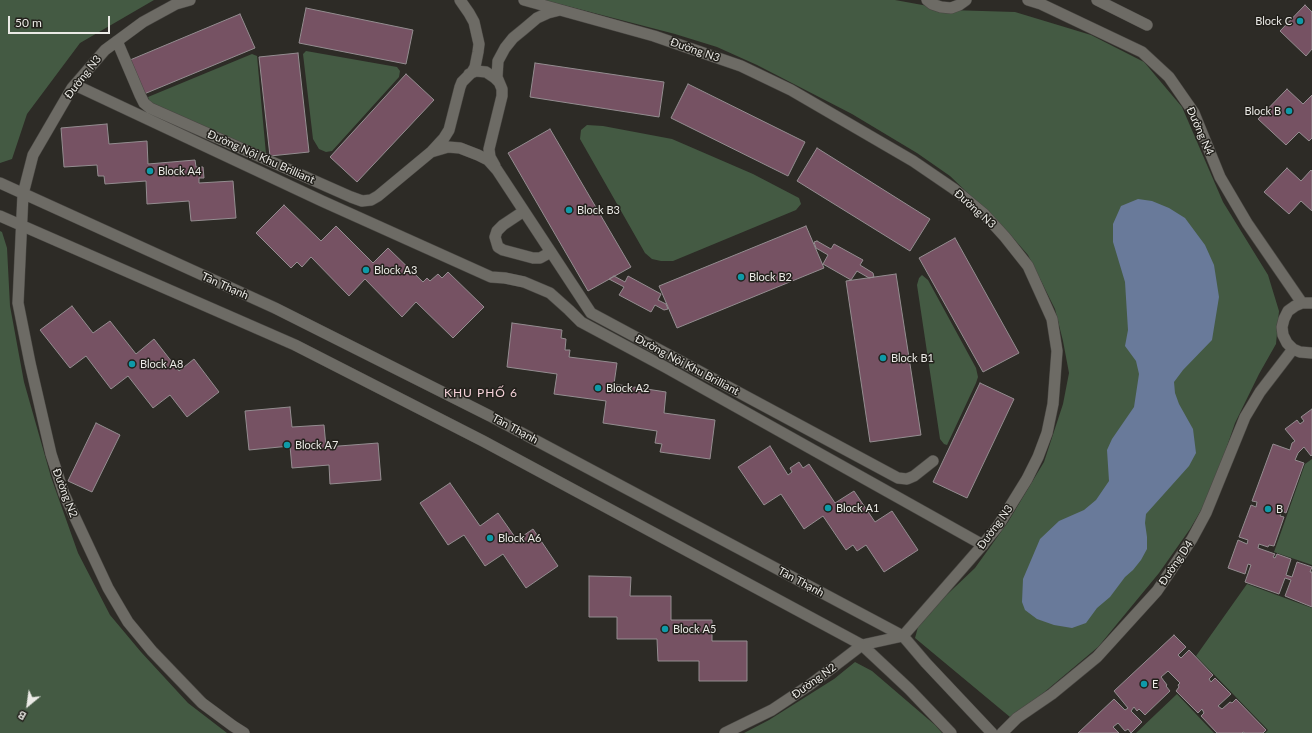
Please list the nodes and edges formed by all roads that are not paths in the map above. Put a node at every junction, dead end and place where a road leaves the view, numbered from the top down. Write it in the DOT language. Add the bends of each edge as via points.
graph roads {
  1 [pos="190,0"];
  2 [pos="460,0"];
  3 [pos="524,0"];
  4 [pos="927,0"];
  5 [pos="966,0"];
  6 [pos="1028,0"];
  7 [pos="1097,0"];
  8 [pos="561,10"];
  9 [pos="1147,25"];
  10 [pos="117,41"];
  11 [pos="469,74"];
  12 [pos="499,83"];
  13 [pos="75,85"];
  14 [pos="449,130"];
  15 [pos="489,145"];
  16 [pos="458,148"];
  17 [pos="431,152"];
  18 [pos="476,154"];
  19 [pos="497,170"];
  20 [pos="0,183"];
  21 [pos="23,194"];
  22 [pos="524,211"];
  23 [pos="0,216"];
  24 [pos="21,225"];
  25 [pos="551,252"];
  26 [pos="1307,303"];
  27 [pos="1293,349"];
  28 [pos="1312,353"];
  29 [pos="933,461"];
  30 [pos="983,545"];
  31 [pos="903,636"];
  32 [pos="862,645"];
  33 [pos="244,733"];
  34 [pos="726,733"];
  35 [pos="951,733"];
  36 [pos="992,733"];
  37 [pos="1002,733"];
  1 -- 10 [label="street, Đường N3" via="176,4 143,22"];
  2 -- 11 [label="street, Đường Nội Khu Brilliant" via="474,22 479,44 475,67"];
  3 -- 8 [label="street, Đường N3"];
  4 -- 5 [label="street" via="932,4 950,8"];
  6 -- 26 [label="street, Đường N4" via="1142,52 1169,77 1194,113 1220,176 1247,224"];
  7 -- 9 [label="street"];
  8 -- 12 [label="street, Đường Nội Khu Brilliant" via="536,18 513,38 498,62"];
  8 -- 30 [label="street, Đường N3" via="654,36 741,66 792,90 913,161 954,189 984,214 1028,266 1052,319 1057,351 1053,404 1047,433 1038,457 1014,502"];
  10 -- 13 [label="street, Đường N3" via="105,50"];
  10 -- 17 [label="street, Đường Nội Khu Brilliant" via="140,95 150,108 362,201 378,196"];
  11 -- 12 [label="street" via="486,72"];
  11 -- 14 [label="street, Đường Nội Khu Brilliant" via="460,87"];
  12 -- 15 [label="street, Đường Nội Khu Brilliant" via="502,96"];
  13 -- 21 [label="street, Đường N3" via="33,155"];
  13 -- 30 [label="street" via="322,201 491,276 524,282 550,293 581,322"];
  14 -- 16 [label="street" via="451,140"];
  14 -- 17 [label="street, Đường Nội Khu Brilliant"];
  15 -- 18 [label="street"];
  15 -- 19 [label="street, Đường Nội Khu Brilliant" via="490,158"];
  16 -- 17 [label="street, Đường Nội Khu Brilliant" via="448,147"];
  16 -- 18 [label="street, Đường Nội Khu Brilliant"];
  18 -- 19 [label="street, Đường Nội Khu Brilliant" via="488,160"];
  19 -- 22 [label="street, Đường Nội Khu Brilliant"];
  20 -- 21 [label="street, Tân Thạnh"];
  21 -- 24 [label="street, Đường N2"];
  21 -- 31 [label="street, Tân Thạnh" via="274,308 490,416"];
  22 -- 25 [label="street, Đường Nội Khu Brilliant"];
  22 -- 25 [label="street" via="497,231 495,238 498,246 503,250 533,258 540,258"];
  23 -- 24 [label="street"];
  24 -- 32 [label="street" via="295,345 483,440"];
  24 -- 33 [label="street, Đường N2" via="18,303 51,454 64,494 108,588 128,622 202,703"];
  25 -- 29 [label="street, Đường Nội Khu Brilliant" via="591,313 898,478 907,479 914,476"];
  26 -- 27 [label="street" via="1295,306 1288,311 1284,319 1283,335"];
  27 -- 28 [label="street"];
  27 -- 37 [label="street, Đường D4" via="1260,392 1245,417 1206,513 1157,591 1097,657 1052,694 1017,718"];
  30 -- 31 [label="street, Đường N3"];
  31 -- 32 [label="street, Đường N2"];
  31 -- 36 [label="street, Tân Thạnh"];
  32 -- 34 [label="street, Đường N2" via="812,684 772,710"];
  32 -- 35 [label="street" via="910,689"];
}
